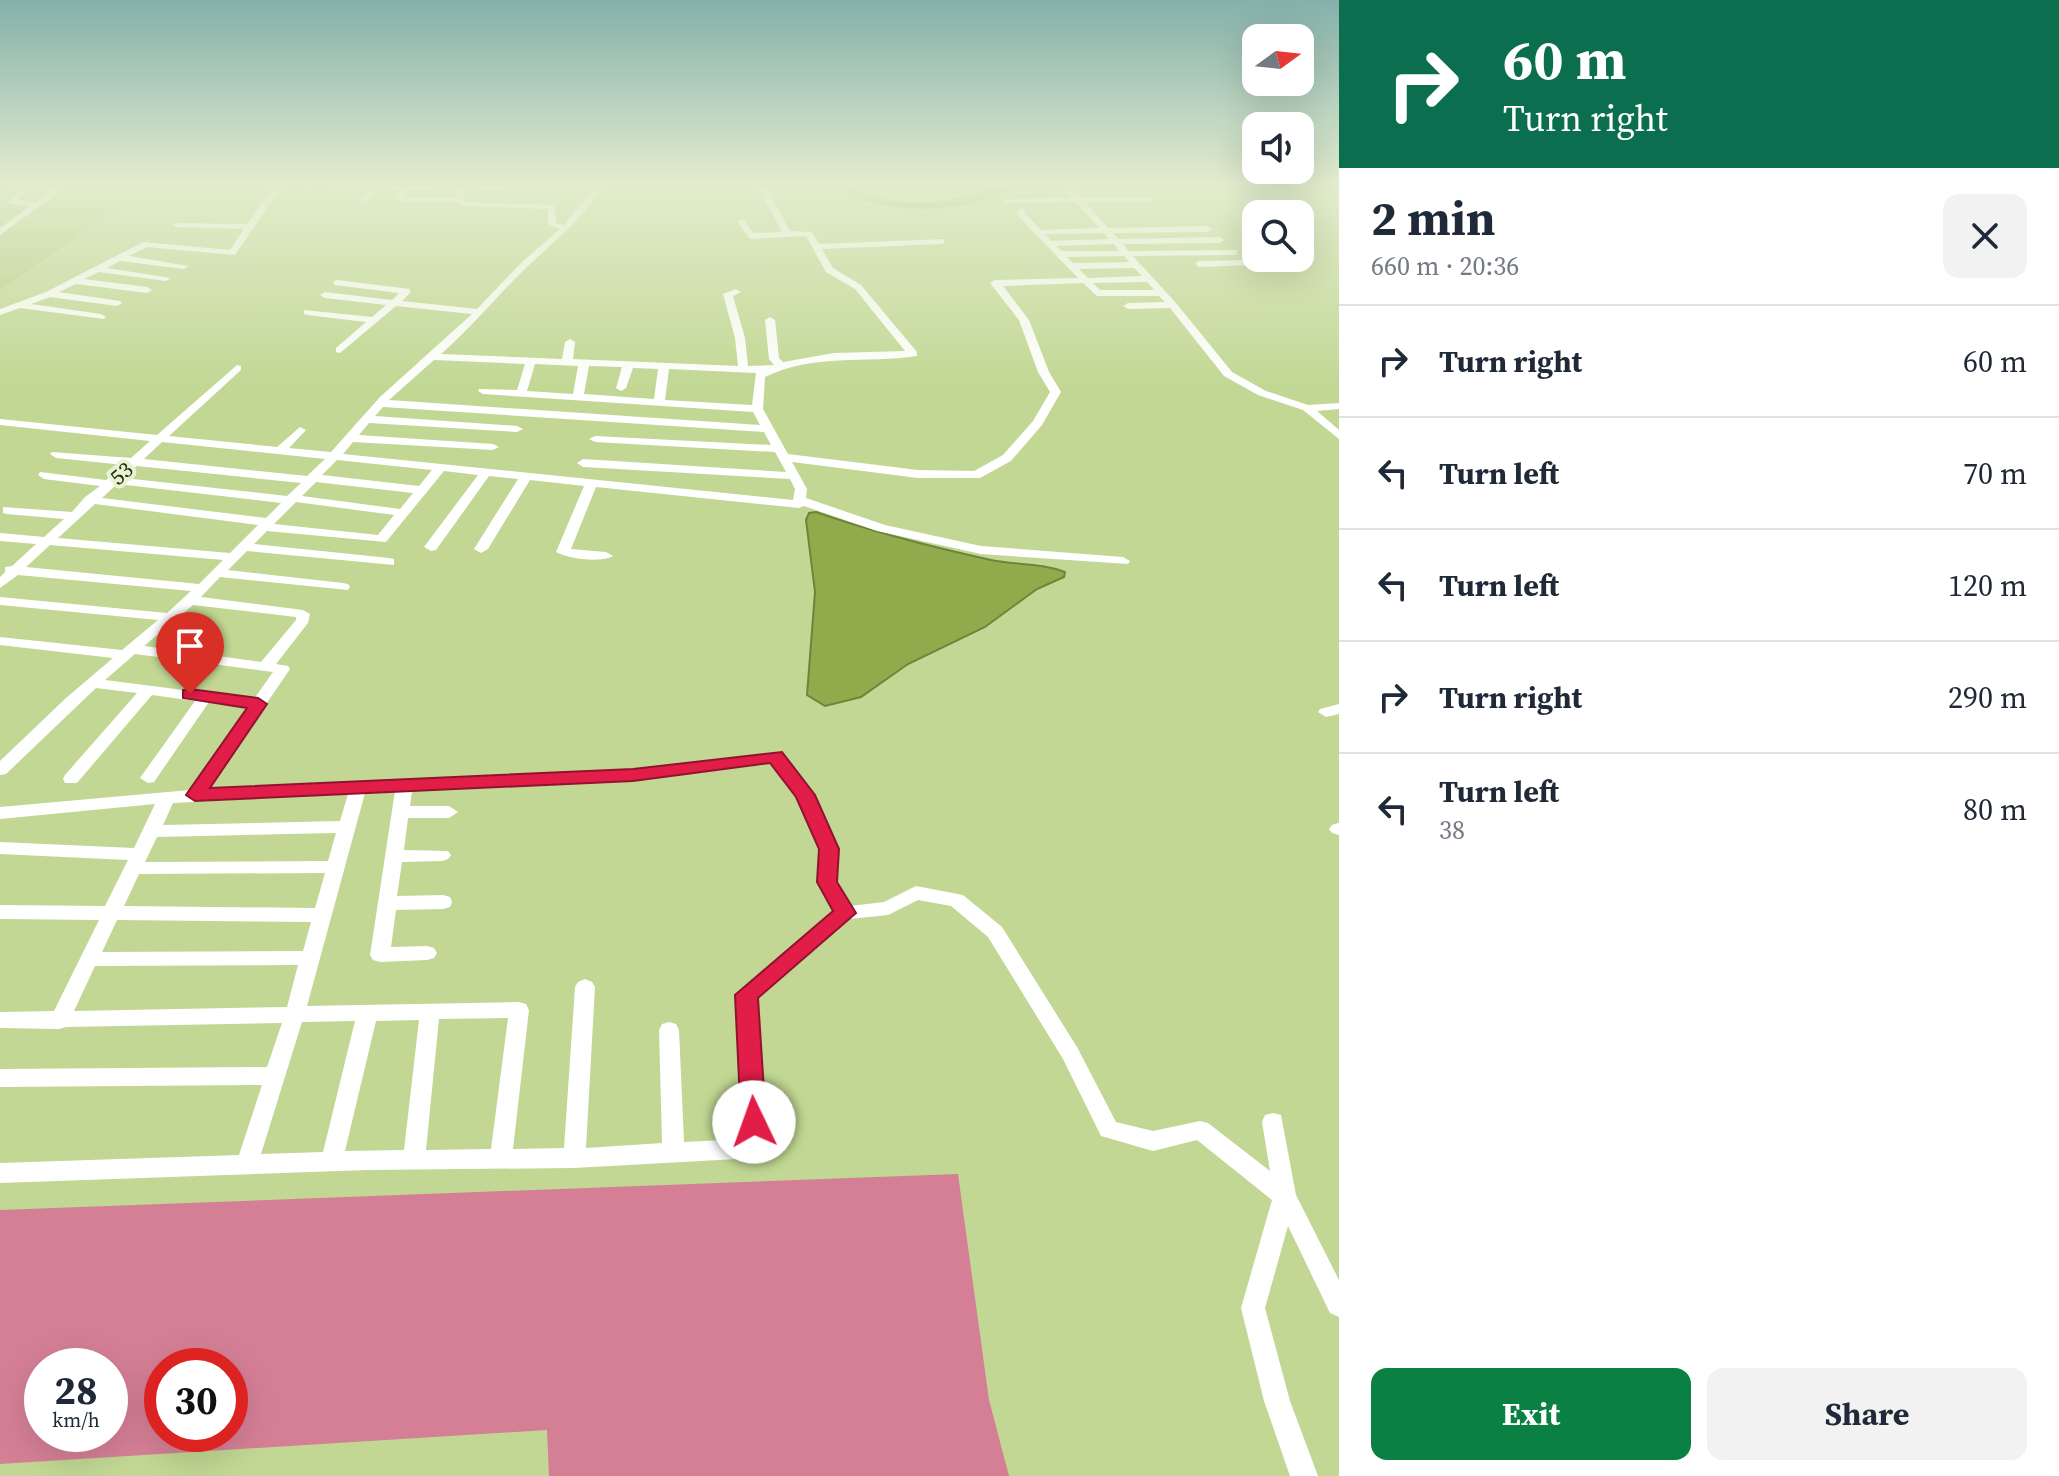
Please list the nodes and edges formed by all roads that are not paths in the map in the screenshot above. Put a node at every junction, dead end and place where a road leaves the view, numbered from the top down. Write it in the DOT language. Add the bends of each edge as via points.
graph roads {
  1 [pos="1198,252"];
  2 [pos="130,253"];
  3 [pos="539,253"];
  4 [pos="819,253"];
  5 [pos="1126,253"];
  6 [pos="1135,253"];
  7 [pos="1062,254"];
  8 [pos="120,258"];
  9 [pos="1242,263"];
  10 [pos="1136,265"];
  11 [pos="184,266"];
  12 [pos="1073,266"];
  13 [pos="98,269"];
  14 [pos="166,278"];
  15 [pos="1149,279"];
  16 [pos="1085,280"];
  17 [pos="75,281"];
  18 [pos="337,283"];
  19 [pos="147,290"];
  20 [pos="736,292"];
  21 [pos="1162,293"];
  22 [pos="49,294"];
  23 [pos="325,295"];
  24 [pos="447,295"];
  25 [pos="117,303"];
  26 [pos="395,303"];
  27 [pos="19,305"];
  28 [pos="1173,305"];
  29 [pos="1128,306"];
  30 [pos="435,307"];
  31 [pos="0,312"];
  32 [pos="307,312"];
  33 [pos="478,312"];
  34 [pos="101,317"];
  35 [pos="375,320"];
  36 [pos="770,320"];
  37 [pos="570,342"];
  38 [pos="340,350"];
  39 [pos="432,357"];
  40 [pos="531,360"];
  41 [pos="567,362"];
  42 [pos="584,362"];
  43 [pos="629,363"];
  44 [pos="664,364"];
  45 [pos="237,368"];
  46 [pos="743,368"];
  47 [pos="775,368"];
  48 [pos="621,388"];
  49 [pos="483,391"];
  50 [pos="521,393"];
  51 [pos="578,398"];
  52 [pos="380,403"];
  53 [pos="659,404"];
  54 [pos="1339,406"];
  55 [pos="1307,408"];
  56 [pos="757,409"];
  57 [pos="367,419"];
  58 [pos="0,422"];
  59 [pos="517,429"];
  60 [pos="300,430"];
  61 [pos="770,432"];
  62 [pos="1339,436"];
  63 [pos="350,438"];
  64 [pos="158,441"];
  65 [pos="493,447"];
  66 [pos="279,452"];
  67 [pos="782,453"];
  68 [pos="56,454"];
  69 [pos="331,458"];
  70 [pos="133,462"];
  71 [pos="583,463"];
  72 [pos="440,468"];
  73 [pos="486,472"];
  74 [pos="44,475"];
  75 [pos="526,476"];
  76 [pos="795,476"];
  77 [pos="311,479"];
  78 [pos="574,480"];
  79 [pos="110,482"];
  80 [pos="592,482"];
  81 [pos="422,490"];
  82 [pos="291,499"];
  83 [pos="89,500"];
  84 [pos="799,503"];
  85 [pos="7,510"];
  86 [pos="404,513"];
  87 [pos="73,516"];
  88 [pos="265,525"];
  89 [pos="0,537"];
  90 [pos="45,542"];
  91 [pos="431,547"];
  92 [pos="481,549"];
  93 [pos="238,552"];
  94 [pos="606,556"];
  95 [pos="1123,561"];
  96 [pos="389,562"];
  97 [pos="7,570"];
  98 [pos="217,573"];
  99 [pos="0,584"];
  100 [pos="343,587"];
  101 [pos="202,588"];
  102 [pos="190,600"];
  103 [pos="0,601"];
  104 [pos="169,617"];
  105 [pos="0,641"];
  106 [pos="129,652"];
  107 [pos="265,667"];
  108 [pos="92,683"];
  109 [pos="149,689"];
  110 [pos="205,697"];
  111 [pos="258,704"];
  112 [pos="0,770"];
  113 [pos="148,778"];
  114 [pos="71,779"];
  115 [pos="404,785"];
  116 [pos="358,787"];
  117 [pos="195,795"];
  118 [pos="167,798"];
  119 [pos="400,812"];
  120 [pos="449,812"];
  121 [pos="0,813"];
  122 [pos="347,827"];
  123 [pos="151,831"];
  124 [pos="0,848"];
  125 [pos="442,855"];
  126 [pos="394,856"];
  127 [pos="135,861"];
  128 [pos="336,867"];
  129 [pos="443,902"];
  130 [pos="387,903"];
  131 [pos="0,912"];
  132 [pos="108,913"];
  133 [pos="845,913"];
  134 [pos="322,915"];
  135 [pos="427,953"];
  136 [pos="310,958"];
  137 [pos="87,959"];
  138 [pos="585,987"];
  139 [pos="430,1011"];
  140 [pos="367,1014"];
  141 [pos="294,1016"];
  142 [pos="0,1020"];
  143 [pos="59,1021"];
  144 [pos="669,1030"];
  145 [pos="275,1076"];
  146 [pos="0,1078"];
  147 [pos="1273,1122"];
  148 [pos="673,1151"];
  149 [pos="574,1158"];
  150 [pos="414,1160"];
  151 [pos="501,1160"];
  152 [pos="332,1161"];
  153 [pos="247,1164"];
  154 [pos="0,1173"];
  155 [pos="1285,1196"];
  156 [pos="1339,1305"];
  157 [pos="1304,1476"];
  1 -- 9 [label="street" via="1204,264"];
  2 -- 8 [label="street"];
  3 -- 33 [label="street"];
  4 -- 47 [label="street" via="829,270 858,287 913,354 814,360"];
  5 -- 6 [label="street"];
  5 -- 7 [label="street"];
  5 -- 10 [label="street"];
  7 -- 12 [label="street"];
  8 -- 11 [label="street"];
  8 -- 13 [label="street"];
  10 -- 12 [label="street"];
  10 -- 15 [label="street"];
  12 -- 16 [label="street"];
  13 -- 14 [label="street"];
  13 -- 17 [label="street"];
  15 -- 16 [label="street"];
  15 -- 21 [label="street"];
  16 -- 21 [label="street" via="1101,294"];
  16 -- 67 [label="street" via="995,283 1015,304 1042,362 1043,378 1056,392 1038,423 1007,458 976,475 918,474"];
  17 -- 19 [label="street"];
  17 -- 22 [label="street"];
  18 -- 26 [label="street" via="407,291"];
  20 -- 46 [label="street" via="728,294"];
  21 -- 28 [label="street"];
  22 -- 25 [label="street"];
  22 -- 27 [label="street"];
  23 -- 26 [label="street"];
  24 -- 30 [label="street"];
  26 -- 30 [label="street"];
  26 -- 35 [label="street"];
  27 -- 31 [label="street"];
  27 -- 34 [label="street"];
  28 -- 29 [label="street"];
  28 -- 55 [label="street" via="1228,374 1262,393"];
  30 -- 33 [label="street"];
  32 -- 35 [label="street"];
  33 -- 39 [label="street"];
  35 -- 38 [label="street"];
  36 -- 47 [label="street"];
  37 -- 41 [label="street"];
  39 -- 40 [label="street"];
  39 -- 52 [label="street"];
  40 -- 41 [label="street"];
  40 -- 50 [label="street"];
  41 -- 42 [label="street"];
  42 -- 43 [label="street"];
  42 -- 51 [label="street"];
  43 -- 44 [label="street"];
  43 -- 48 [label="street"];
  44 -- 46 [label="street"];
  44 -- 53 [label="street"];
  45 -- 64 [label="street, 53"];
  46 -- 47 [label="street"];
  47 -- 56 [label="street" via="760,375"];
  49 -- 50 [label="street"];
  50 -- 51 [label="street"];
  51 -- 53 [label="street"];
  52 -- 57 [label="street"];
  52 -- 61 [label="street"];
  53 -- 56 [label="street"];
  54 -- 55 [label="street"];
  55 -- 62 [label="street"];
  56 -- 61 [label="street"];
  57 -- 59 [label="street"];
  57 -- 63 [label="street"];
  58 -- 64 [label="street"];
  60 -- 66 [label="street"];
  61 -- 67 [label="street"];
  63 -- 65 [label="street"];
  63 -- 69 [label="street"];
  64 -- 66 [label="street"];
  64 -- 70 [label="street, 53"];
  66 -- 69 [label="street"];
  67 -- 71 [label="street" via="596,438"];
  67 -- 76 [label="street"];
  68 -- 70 [label="street"];
  69 -- 72 [label="street"];
  69 -- 77 [label="street"];
  70 -- 77 [label="street"];
  70 -- 79 [label="street, 53"];
  71 -- 76 [label="street"];
  71 -- 78 [label="street"];
  72 -- 73 [label="street"];
  72 -- 81 [label="street"];
  73 -- 75 [label="street"];
  73 -- 91 [label="street"];
  74 -- 79 [label="street"];
  75 -- 78 [label="street"];
  75 -- 92 [label="street"];
  76 -- 84 [label="street"];
  77 -- 81 [label="street"];
  77 -- 82 [label="street"];
  78 -- 80 [label="street"];
  79 -- 82 [label="street"];
  79 -- 83 [label="street, 53"];
  80 -- 84 [label="street"];
  80 -- 94 [label="street" via="563,552"];
  81 -- 86 [label="street"];
  82 -- 86 [label="street"];
  82 -- 88 [label="street"];
  83 -- 87 [label="street, 53"];
  83 -- 88 [label="street"];
  84 -- 95 [label="street" via="981,550"];
  85 -- 87 [label="street"];
  86 -- 88 [label="street" via="386,536 374,539"];
  87 -- 90 [label="street, 53"];
  88 -- 93 [label="street"];
  89 -- 90 [label="street"];
  90 -- 93 [label="street"];
  90 -- 97 [label="street, 53"];
  93 -- 96 [label="street"];
  93 -- 98 [label="street"];
  97 -- 99 [label="street, 53"];
  97 -- 101 [label="street"];
  98 -- 100 [label="street"];
  98 -- 101 [label="street"];
  101 -- 102 [label="street"];
  102 -- 104 [label="street"];
  102 -- 107 [label="street" via="303,614"];
  103 -- 104 [label="street"];
  104 -- 106 [label="street"];
  105 -- 106 [label="street"];
  106 -- 107 [label="street"];
  106 -- 108 [label="street"];
  107 -- 111 [label="street" via="283,669"];
  108 -- 109 [label="street"];
  108 -- 112 [label="street"];
  109 -- 110 [label="street"];
  109 -- 114 [label="street"];
  110 -- 111 [label="street"];
  110 -- 113 [label="street"];
  111 -- 117 [label="street"];
  115 -- 116 [label="street"];
  115 -- 119 [label="street"];
  115 -- 133 [label="street" via="633,775 775,757 805,795 829,849 827,882"];
  116 -- 117 [label="street"];
  116 -- 122 [label="street"];
  117 -- 118 [label="street"];
  118 -- 121 [label="street"];
  118 -- 123 [label="street"];
  119 -- 120 [label="street"];
  119 -- 126 [label="street"];
  122 -- 123 [label="street"];
  122 -- 128 [label="street"];
  123 -- 127 [label="street"];
  124 -- 127 [label="street"];
  125 -- 126 [label="street"];
  126 -- 130 [label="street"];
  127 -- 128 [label="street"];
  127 -- 132 [label="street"];
  128 -- 134 [label="street"];
  129 -- 130 [label="street"];
  130 -- 135 [label="street" via="380,955"];
  131 -- 132 [label="street"];
  132 -- 134 [label="street"];
  132 -- 137 [label="street"];
  133 -- 148 [label="street" via="747,995 755,1148"];
  133 -- 155 [label="street" via="888,908 916,893 956,900 995,932 1070,1053 1109,1129 1153,1141 1200,1130"];
  134 -- 136 [label="street"];
  136 -- 137 [label="street"];
  136 -- 141 [label="street"];
  137 -- 143 [label="street"];
  138 -- 149 [label="street"];
  139 -- 140 [label="street"];
  139 -- 150 [label="street"];
  139 -- 151 [label="street" via="519,1010"];
  140 -- 141 [label="street"];
  140 -- 152 [label="street"];
  141 -- 143 [label="street"];
  141 -- 145 [label="street"];
  142 -- 143 [label="street"];
  144 -- 148 [label="street"];
  145 -- 146 [label="street"];
  145 -- 153 [label="street"];
  147 -- 155 [label="street"];
  148 -- 149 [label="street"];
  149 -- 151 [label="street"];
  150 -- 151 [label="street"];
  150 -- 152 [label="street"];
  152 -- 153 [label="street"];
  153 -- 154 [label="street"];
  155 -- 156 [label="street"];
  155 -- 157 [label="street" via="1253,1308 1277,1401"];
}
